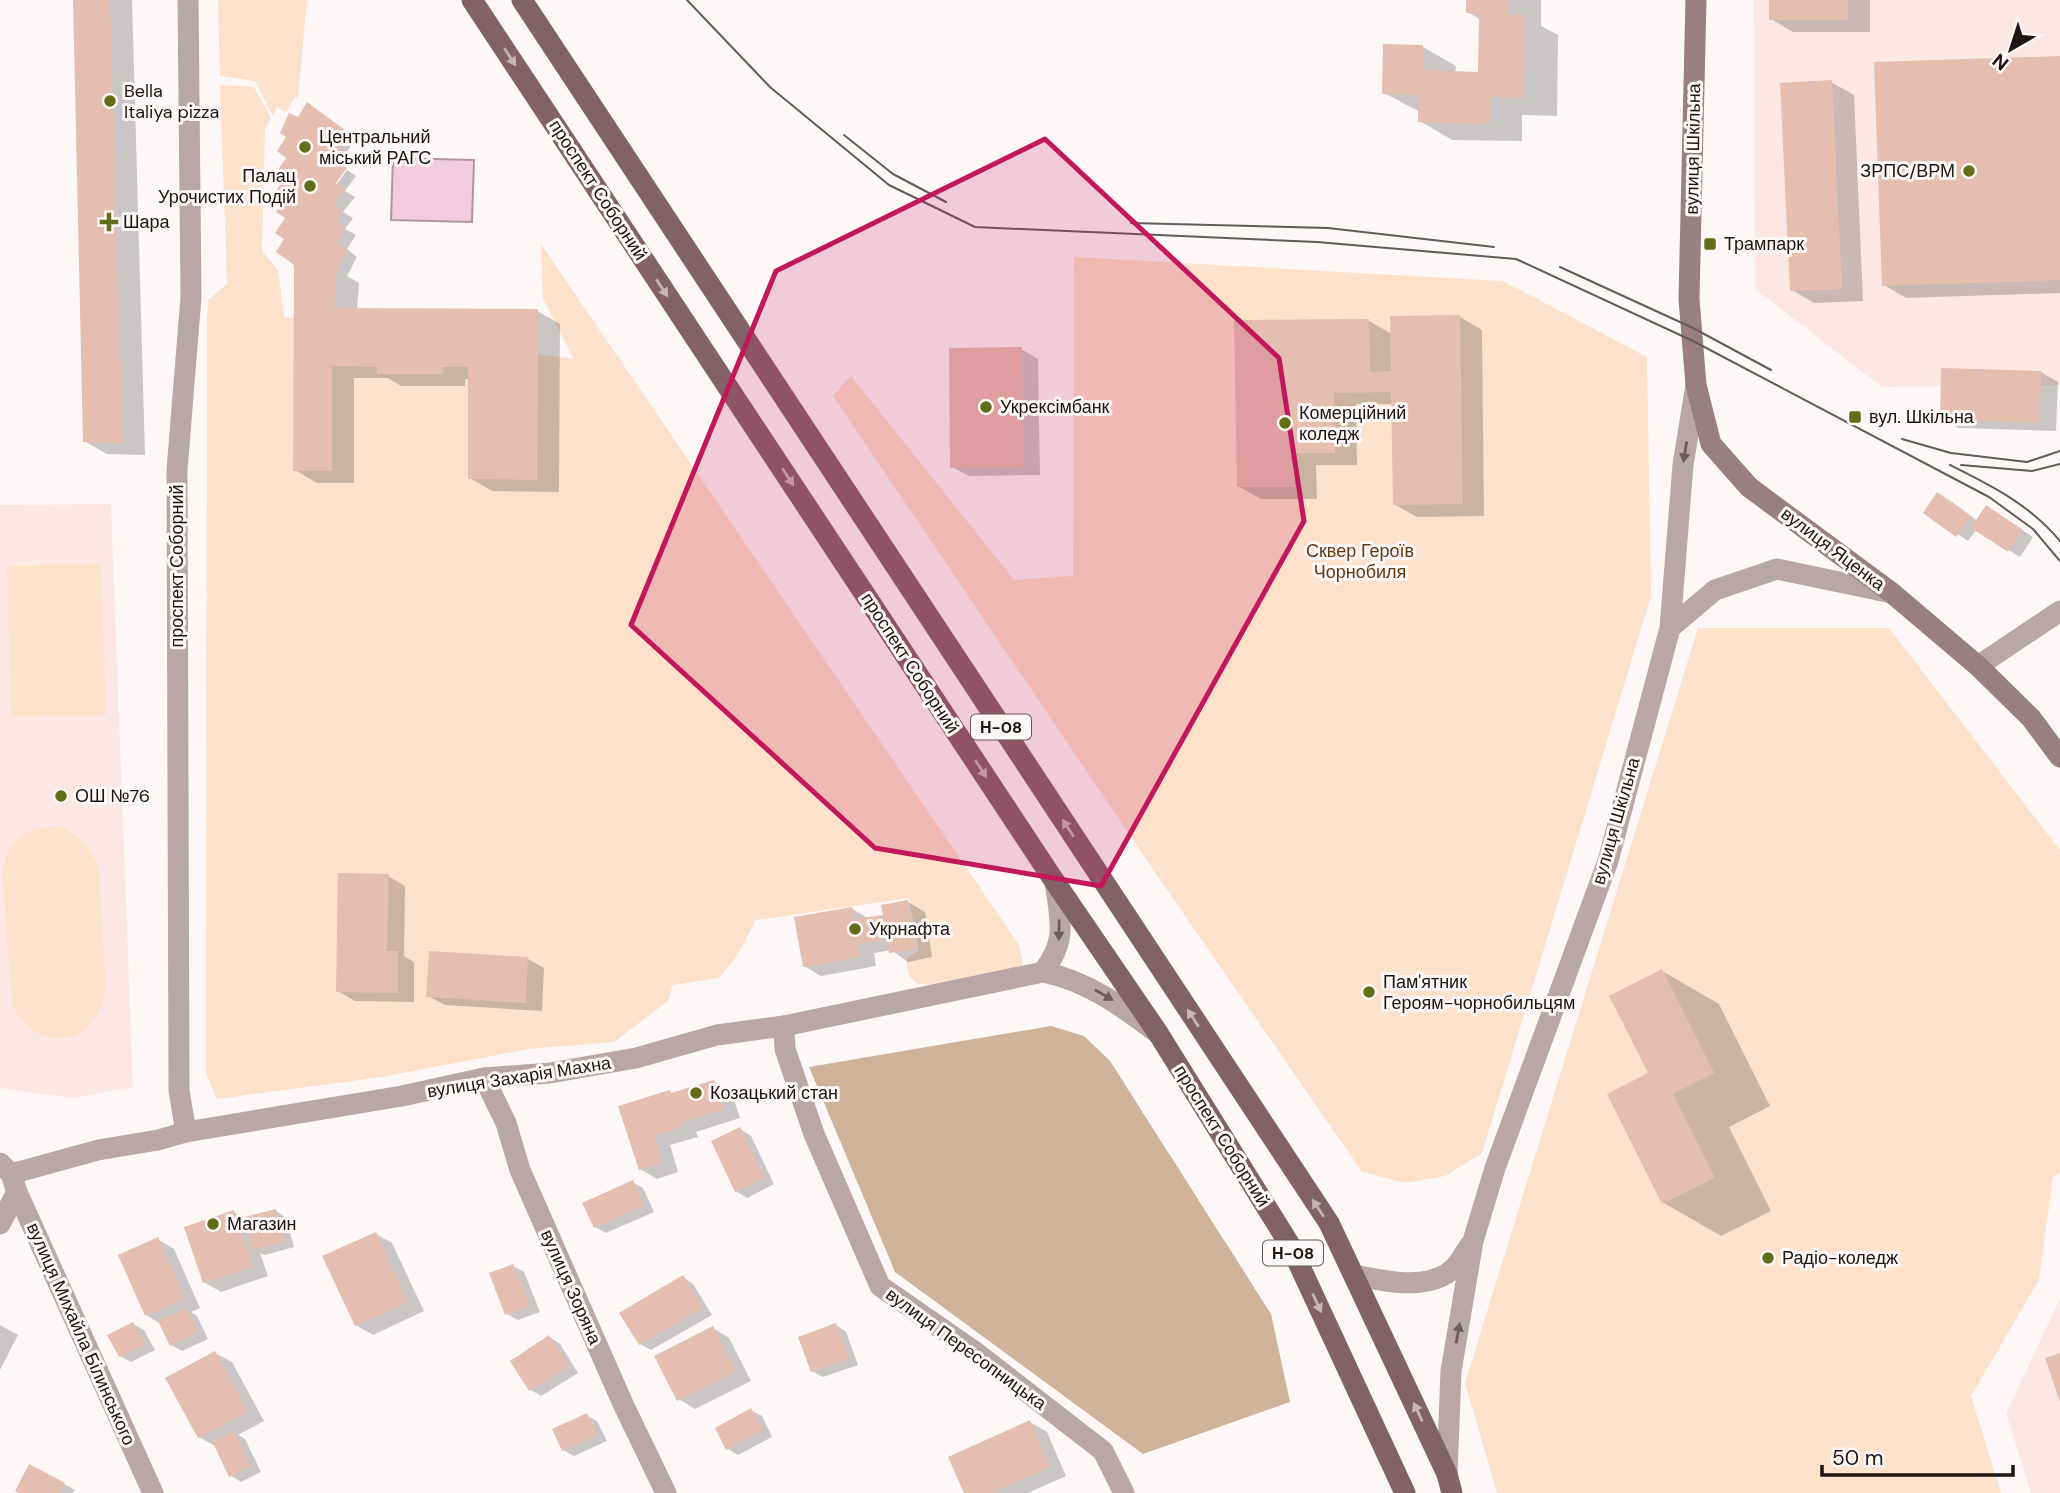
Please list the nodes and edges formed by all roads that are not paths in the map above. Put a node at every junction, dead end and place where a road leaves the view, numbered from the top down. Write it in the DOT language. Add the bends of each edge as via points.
graph roads {
  1 [pos="188,0"];
  2 [pos="472,0"];
  3 [pos="522,0"];
  4 [pos="1696,0"];
  5 [pos="1689,299"];
  6 [pos="1696,385"];
  7 [pos="1892,593"];
  8 [pos="2060,611"];
  9 [pos="1670,628"];
  10 [pos="1978,666"];
  11 [pos="2060,757"];
  12 [pos="1055,882"];
  13 [pos="1043,972"];
  14 [pos="784,1026"];
  15 [pos="1158,1033"];
  16 [pos="484,1078"];
  17 [pos="186,1132"];
  18 [pos="9,1176"];
  19 [pos="0,1224"];
  20 [pos="1473,1241"];
  21 [pos="1354,1276"];
  22 [pos="1449,1483"];
  23 [pos="1404,1490"];
  24 [pos="153,1493"];
  25 [pos="666,1493"];
  26 [pos="1124,1493"];
  1 -- 17 [label="street, проспект Соборний" via="191,297 177,470 179,1091"];
  2 -- 12 [label="main road, проспект Соборний / Н-08, one-way"];
  21 -- 3 [label="main road, Н-08, one-way" via="1329,1223"];
  4 -- 5 [label="main road, вулиця Шкільна"];
  5 -- 6 [label="main road, вулиця Яценка"];
  6 -- 7 [label="main road, вулиця Яценка" via="1711,444 1749,487"];
  6 -- 9 [label="street, вулиця Шкільна, one-way" via="1683,465"];
  7 -- 9 [label="street" via="1777,569 1715,590"];
  7 -- 10 [label="main road, вулиця Яценка"];
  8 -- 10 [label="street"];
  9 -- 20 [label="street, вулиця Шкільна" via="1608,861 1495,1168"];
  10 -- 11 [label="main road, вулиця Яценка" via="2031,718"];
  12 -- 13 [label="street, one-way" via="1058,950"];
  12 -- 15 [label="main road, проспект Соборний / Н-08"];
  13 -- 14 [label="street, вулиця Захарія Махна"];
  13 -- 15 [label="street, one-way" via="1092,988"];
  14 -- 16 [label="street, вулиця Захарія Махна" via="717,1035 636,1058 550,1073"];
  14 -- 26 [label="street, вулиця Пересопницька" via="785,1049 814,1134 880,1286 978,1354 1103,1451"];
  15 -- 23 [label="main road, проспект Соборний / Н-08, one-way" via="1290,1245"];
  16 -- 17 [label="street, вулиця Захарія Махна"];
  16 -- 25 [label="street, вулиця Зоряна" via="506,1124 520,1170"];
  17 -- 18 [label="street, вулиця Захарія Махна" via="98,1150"];
  18 -- 19 [label="street"];
  18 -- 24 [label="street, вулиця Михайла Білинського"];
  20 -- 21 [label="street, вулиця Шкільна" via="1454,1269 1428,1281 1398,1283"];
  22 -- 20 [label="street, вулиця Шкільна, one-way" via="1451,1371"];
  22 -- 21 [label="main road, Н-08, one-way"];
}
